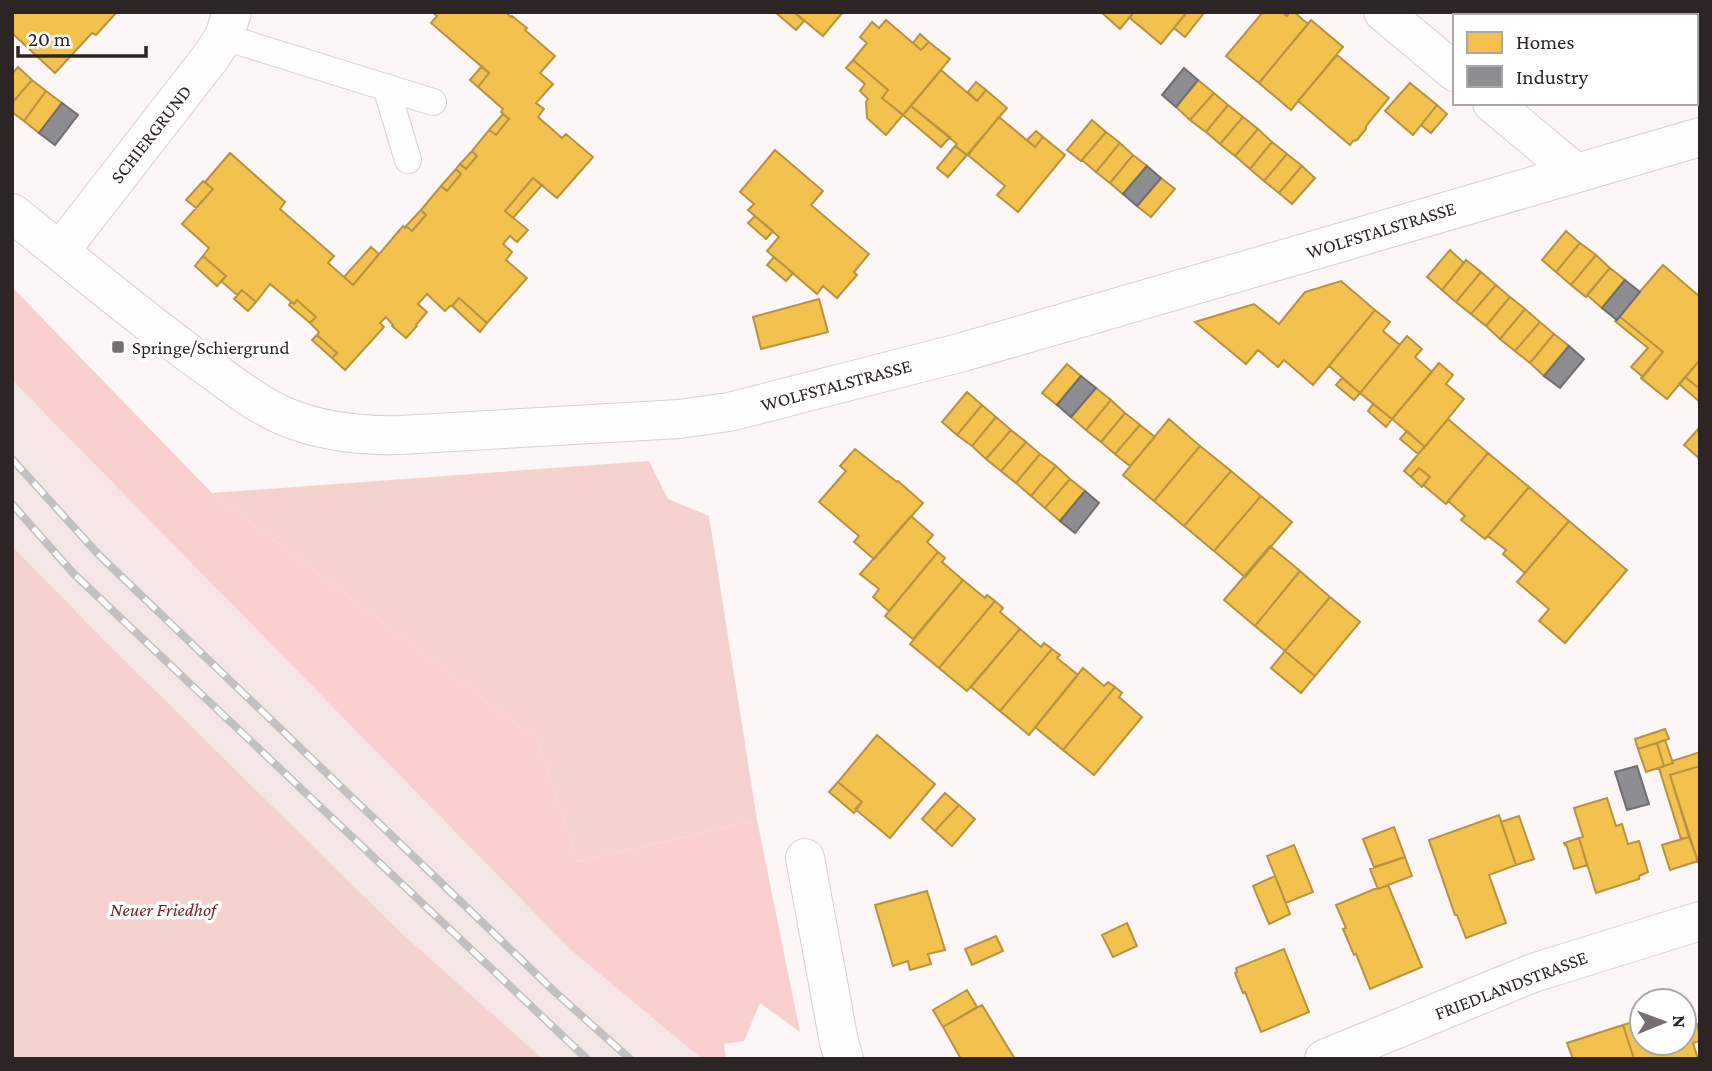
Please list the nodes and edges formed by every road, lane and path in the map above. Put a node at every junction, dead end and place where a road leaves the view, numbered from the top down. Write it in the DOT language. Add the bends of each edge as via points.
graph roads {
  1 [pos="1382,12"];
  2 [pos="228,24"];
  3 [pos="1453,70"];
  4 [pos="386,87"];
  5 [pos="433,102"];
  6 [pos="1494,105"];
  7 [pos="1700,137"];
  8 [pos="408,160"];
  9 [pos="1576,173"];
  10 [pos="12,213"];
  11 [pos="60,251"];
  12 [pos="805,858"];
  13 [pos="1700,920"];
  14 [pos="844,1059"];
  15 [pos="1324,1059"];
  1 -- 3 [label="street"];
  2 -- 4 [label="lane"];
  2 -- 11 [label="street, SCHIERGRUND" via="210,58"];
  4 -- 5 [label="lane"];
  4 -- 8 [label="lane"];
  6 -- 9 [label="street"];
  7 -- 9 [label="street, WOLFSTALSTRASSE"];
  9 -- 11 [label="street, WOLFSTALSTRASSE" via="976,348 730,412 400,435 339,433 283,416 170,339"];
  10 -- 11 [label="street, WOLFSTALSTRASSE"];
  12 -- 14 [label="street"];
  13 -- 15 [label="street, FRIEDLANDSTRASSE" via="1534,973"];
}
